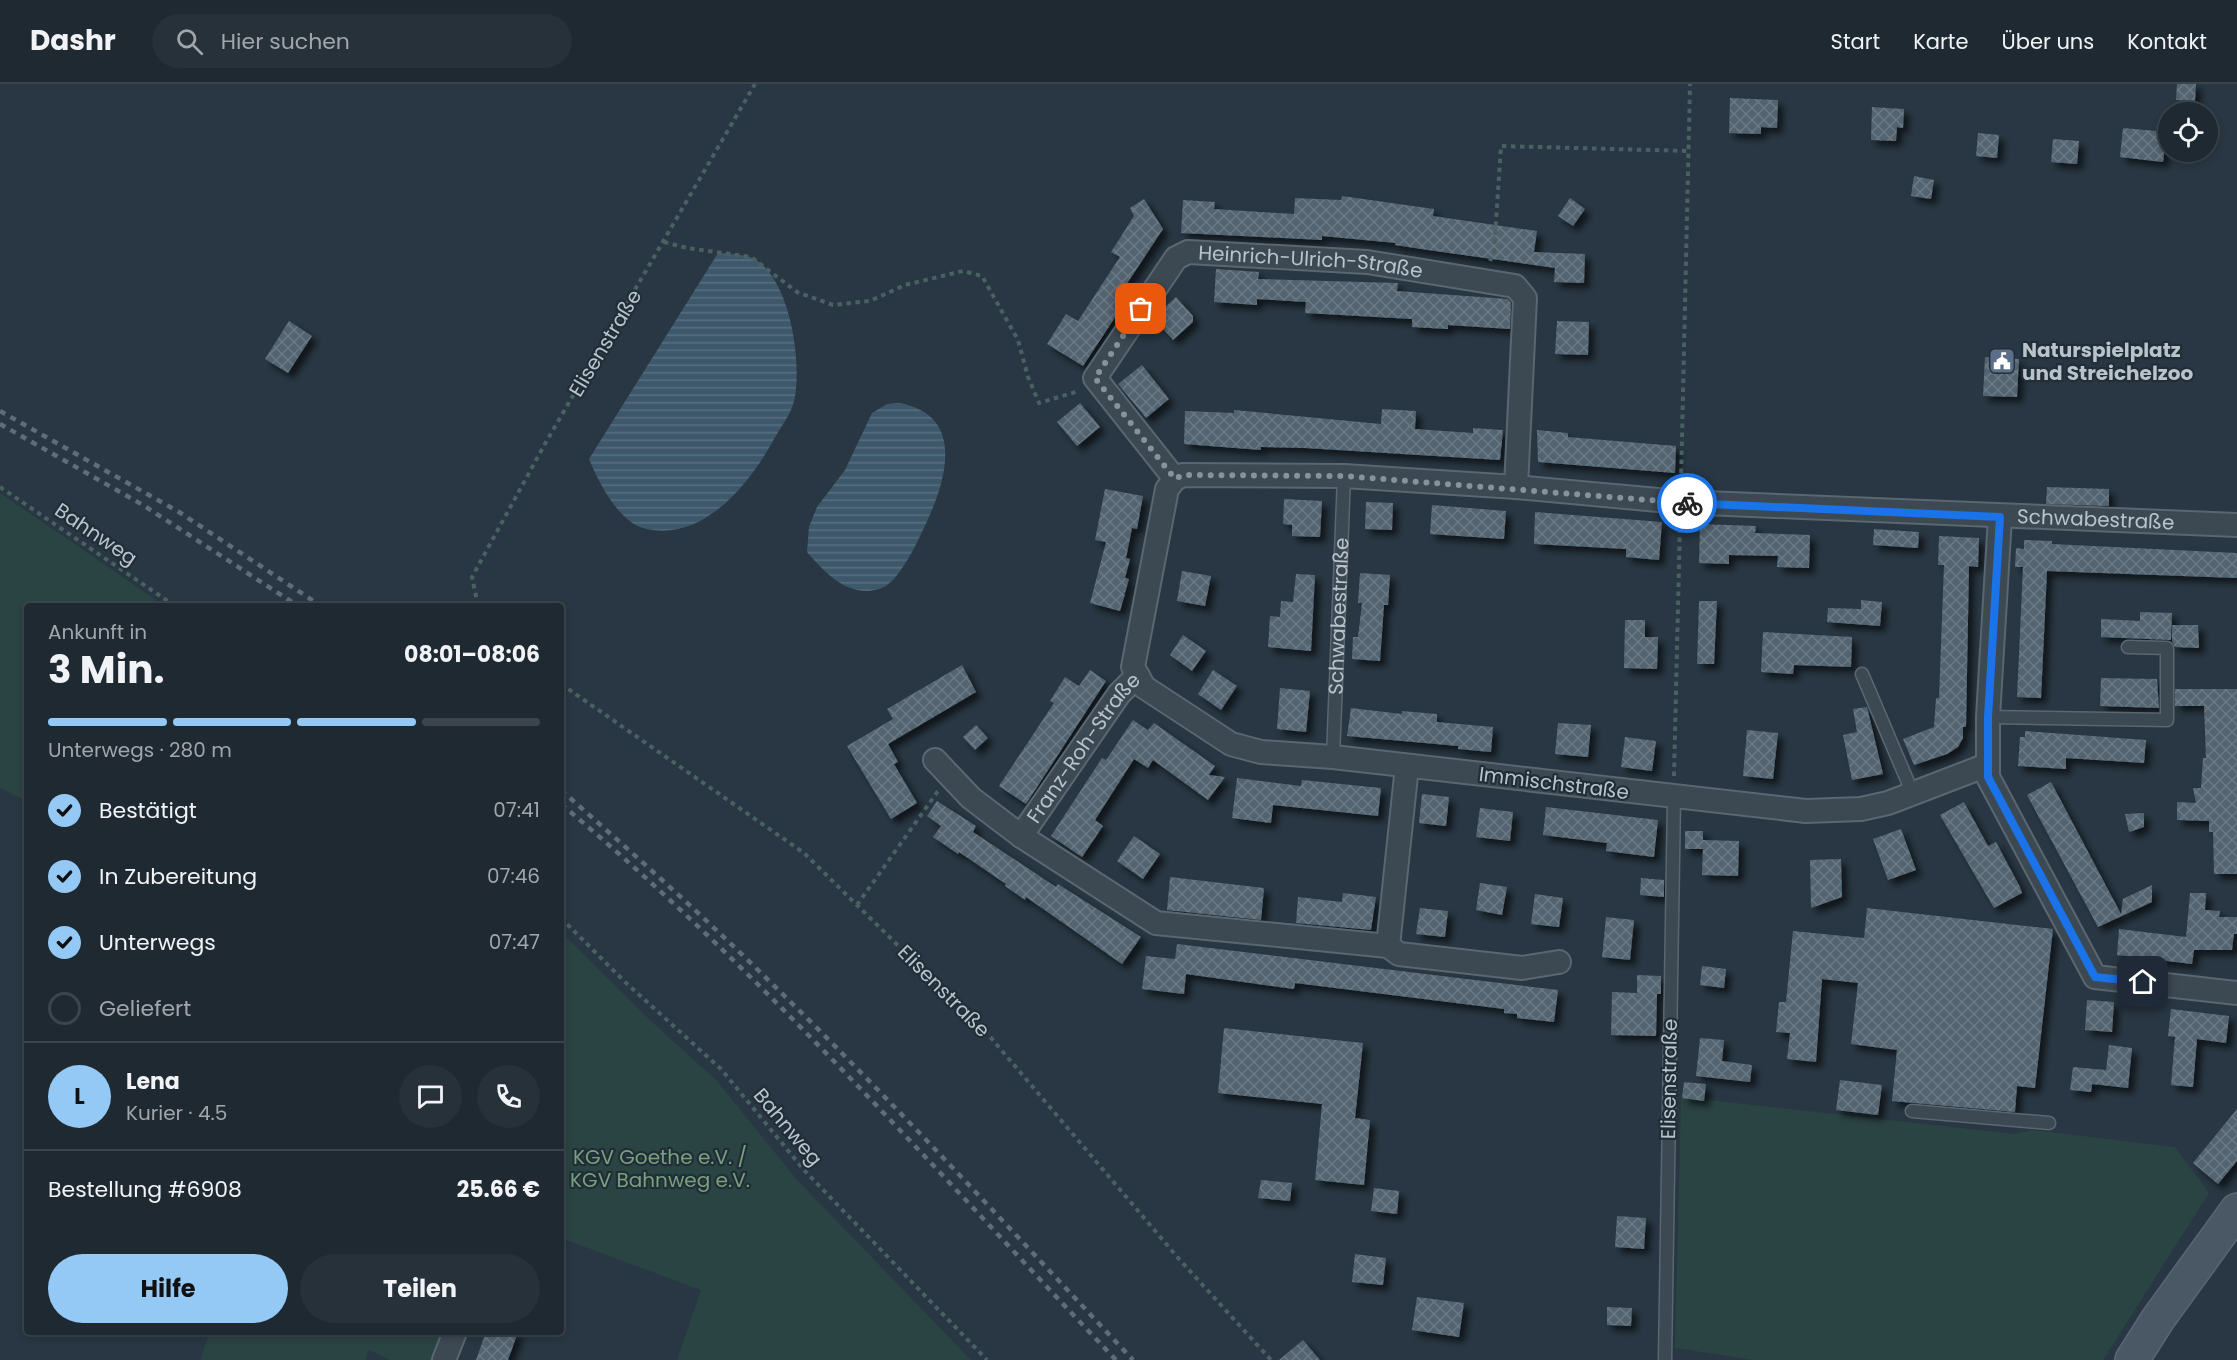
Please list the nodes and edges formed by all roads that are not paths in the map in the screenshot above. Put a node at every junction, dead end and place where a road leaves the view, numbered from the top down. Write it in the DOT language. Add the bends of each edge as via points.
graph roads {
  1 [pos="1344,476"];
  2 [pos="1175,479"];
  3 [pos="1516,487"];
  4 [pos="2000,517"];
  5 [pos="2237,525"];
  6 [pos="2128,647"];
  7 [pos="1862,674"];
  8 [pos="1136,677"];
  9 [pos="1988,717"];
  10 [pos="1333,757"];
  11 [pos="1987,765"];
  12 [pos="1407,766"];
  13 [pos="942,767"];
  14 [pos="1913,794"];
  15 [pos="1674,798"];
  16 [pos="1021,836"];
  17 [pos="1388,946"];
  18 [pos="1559,962"];
  19 [pos="2237,993"];
  20 [pos="1912,1111"];
  21 [pos="2049,1123"];
  22 [pos="2237,1210"];
  23 [pos="454,1335"];
  24 [pos="444,1360"];
  25 [pos="1665,1360"];
  26 [pos="2132,1360"];
  1 -- 2 [label="street, Schwabestraße" via="1183,475"];
  1 -- 3 [label="street, Schwabestraße"];
  1 -- 10 [label="lane, Schwabestraße"];
  2 -- 3 [label="street, Heinrich-Ulrich-Straße" via="1095,378 1176,258 1188,252 1367,262 1515,286 1525,298"];
  2 -- 8 [label="street, Franz-Roh-Straße" via="1167,489 1160,522 1133,667"];
  3 -- 4 [label="street, Schwabestraße" via="1680,502"];
  4 -- 5 [label="street, Schwabestraße"];
  4 -- 9 [label="street"];
  6 -- 9 [label="lane" via="2167,648 2168,720"];
  7 -- 14 [label="lane"];
  8 -- 10 [label="street, Immischstraße" via="1143,687 1231,744 1261,752"];
  8 -- 16 [label="street, Franz-Roh-Straße" via="1119,694"];
  9 -- 11 [label="street"];
  10 -- 12 [label="street, Immischstraße"];
  11 -- 14 [label="street, Immischstraße"];
  11 -- 19 [label="street" via="1988,777 2095,977"];
  12 -- 15 [label="street, Immischstraße"];
  12 -- 17 [label="street"];
  13 -- 16 [label="street, Franz-Roh-Straße" via="971,798"];
  14 -- 15 [label="street, Immischstraße" via="1861,809 1806,811"];
  15 -- 25 [label="lane, Elisenstraße"];
  16 -- 17 [label="street" via="1156,923"];
  17 -- 18 [label="street" via="1399,954 1522,968"];
  20 -- 21 [label="lane"];
  22 -- 26 [label="street"];
  23 -- 24 [label="street"];
}
